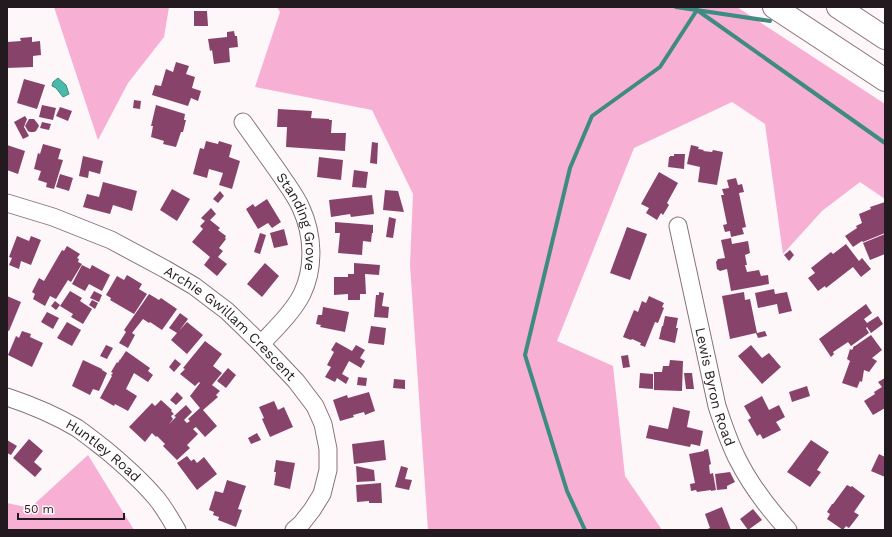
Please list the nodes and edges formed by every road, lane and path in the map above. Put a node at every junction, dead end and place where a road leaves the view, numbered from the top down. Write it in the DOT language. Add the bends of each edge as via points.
graph roads {
  1 [pos="774,7"];
  2 [pos="838,7"];
  3 [pos="885,38"];
  4 [pos="885,80"];
  5 [pos="243,122"];
  6 [pos="7,203"];
  7 [pos="678,226"];
  8 [pos="261,344"];
  9 [pos="7,397"];
  10 [pos="178,530"];
  11 [pos="294,530"];
  12 [pos="788,530"];
  1 -- 4 [label="highway"];
  2 -- 3 [label="highway"];
  5 -- 8 [label="street, Standing Grove" via="301,207 308,225 310,240 310,267 302,295"];
  6 -- 8 [label="street, Archie Gwillam Crescent" via="54,217 111,240 165,269 222,307"];
  7 -- 12 [label="street, Lewis Byron Road" via="717,406 725,432 750,482"];
  8 -- 11 [label="street, Archie Gwillam Crescent" via="296,381 315,406 323,424 328,448 328,470 322,494"];
  9 -- 10 [label="street, Huntley Road" via="58,418 100,445 142,482"];
}
